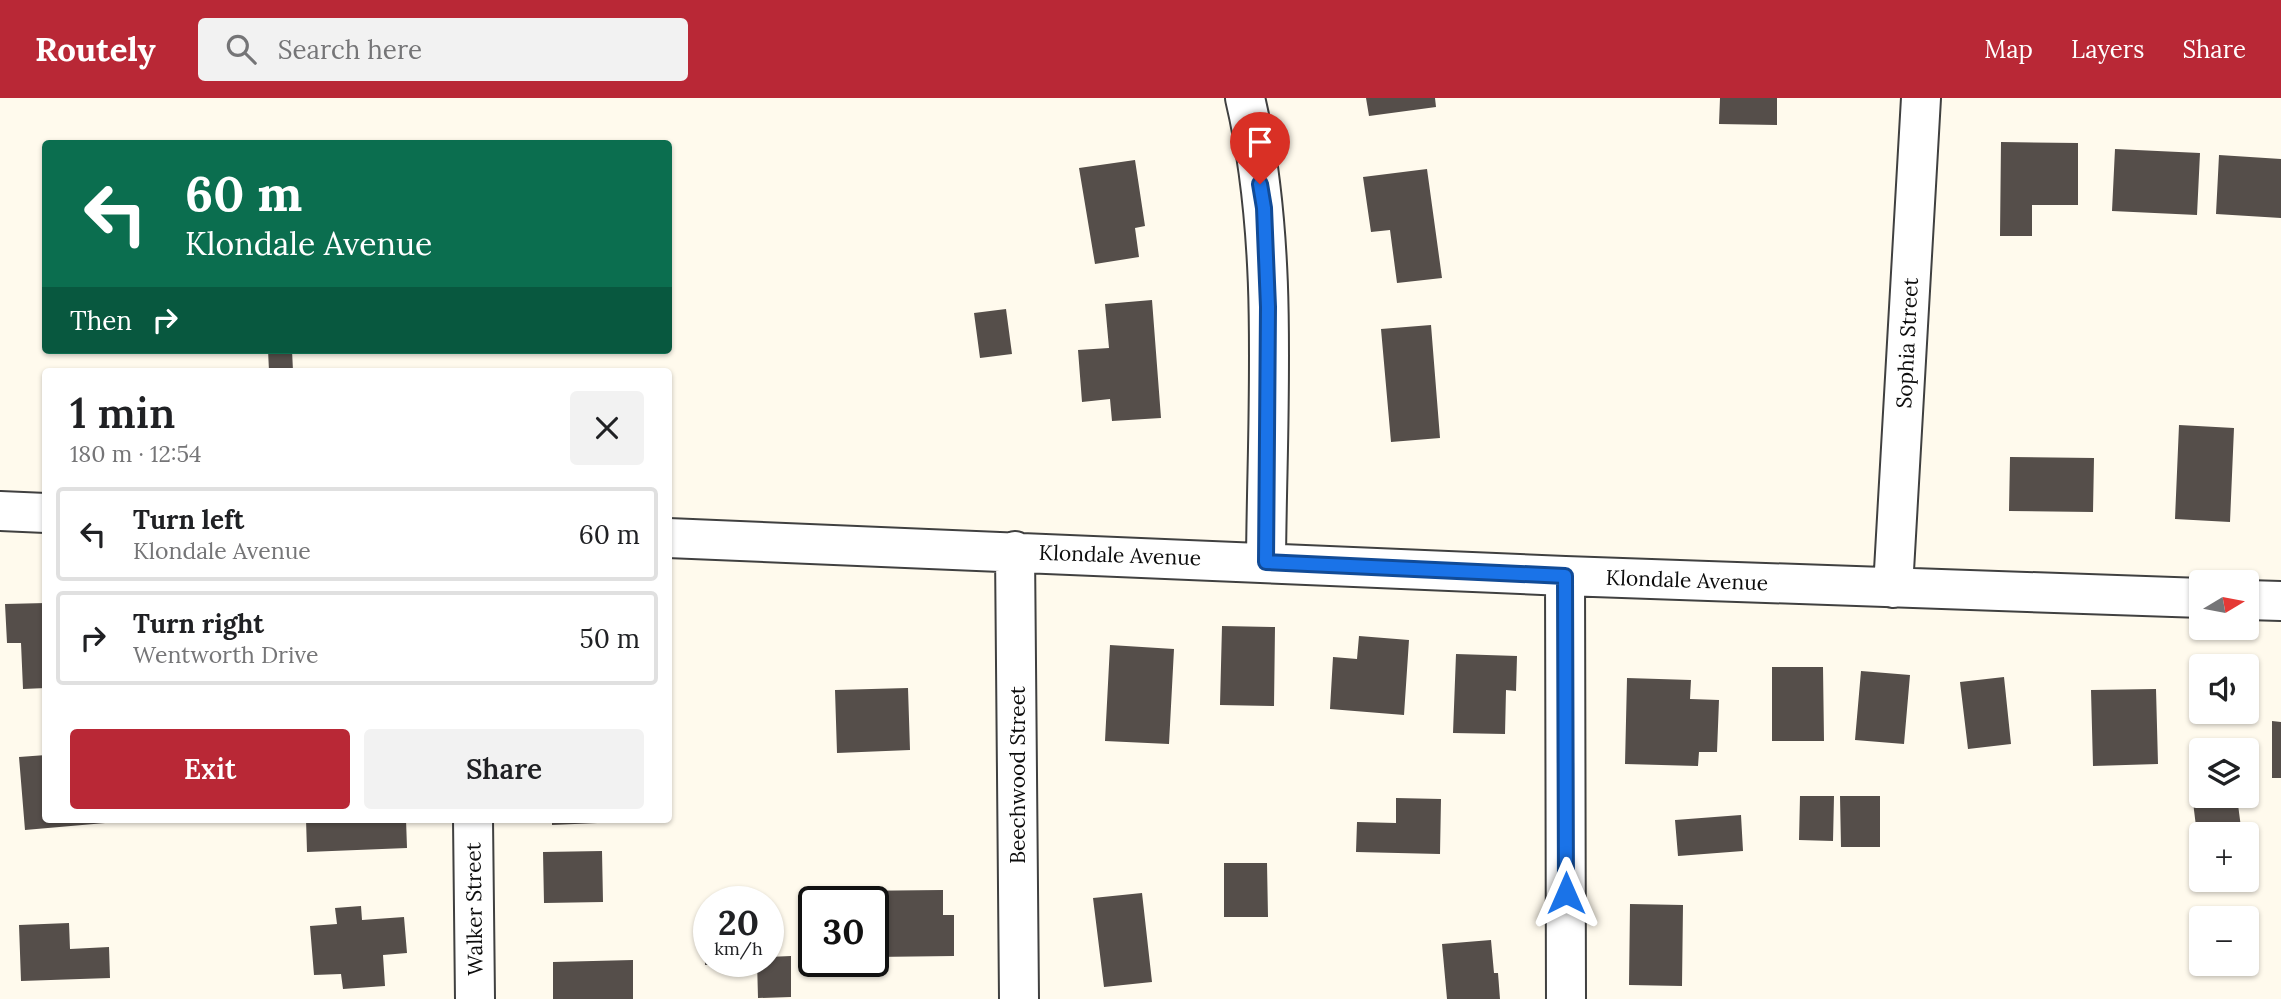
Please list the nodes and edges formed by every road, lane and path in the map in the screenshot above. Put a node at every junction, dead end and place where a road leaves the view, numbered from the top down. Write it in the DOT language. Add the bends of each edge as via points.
graph roads {
  1 [pos="1245,98"];
  2 [pos="1921,98"];
  3 [pos="0,511"];
  4 [pos="42,513"];
  5 [pos="672,538"];
  6 [pos="1016,551"];
  7 [pos="1266,562"];
  8 [pos="1565,576"];
  9 [pos="1893,588"];
  10 [pos="2189,598"];
  11 [pos="2259,600"];
  12 [pos="2281,601"];
  13 [pos="473,823"];
  14 [pos="475,999"];
  15 [pos="1019,999"];
  16 [pos="1566,999"];
  1 -- 7 [label="street" via="1264,208"];
  2 -- 9 [label="street, Sophia Street"];
  3 -- 4 [label="street"];
  5 -- 6 [label="street, Klondale Avenue"];
  6 -- 7 [label="street, Klondale Avenue"];
  6 -- 15 [label="street, Beechwood Street"];
  7 -- 8 [label="street, Klondale Avenue"];
  8 -- 9 [label="street, Klondale Avenue"];
  8 -- 16 [label="street"];
  9 -- 10 [label="street, Klondale Avenue"];
  11 -- 12 [label="street"];
  13 -- 14 [label="street, Walker Street"];
}
